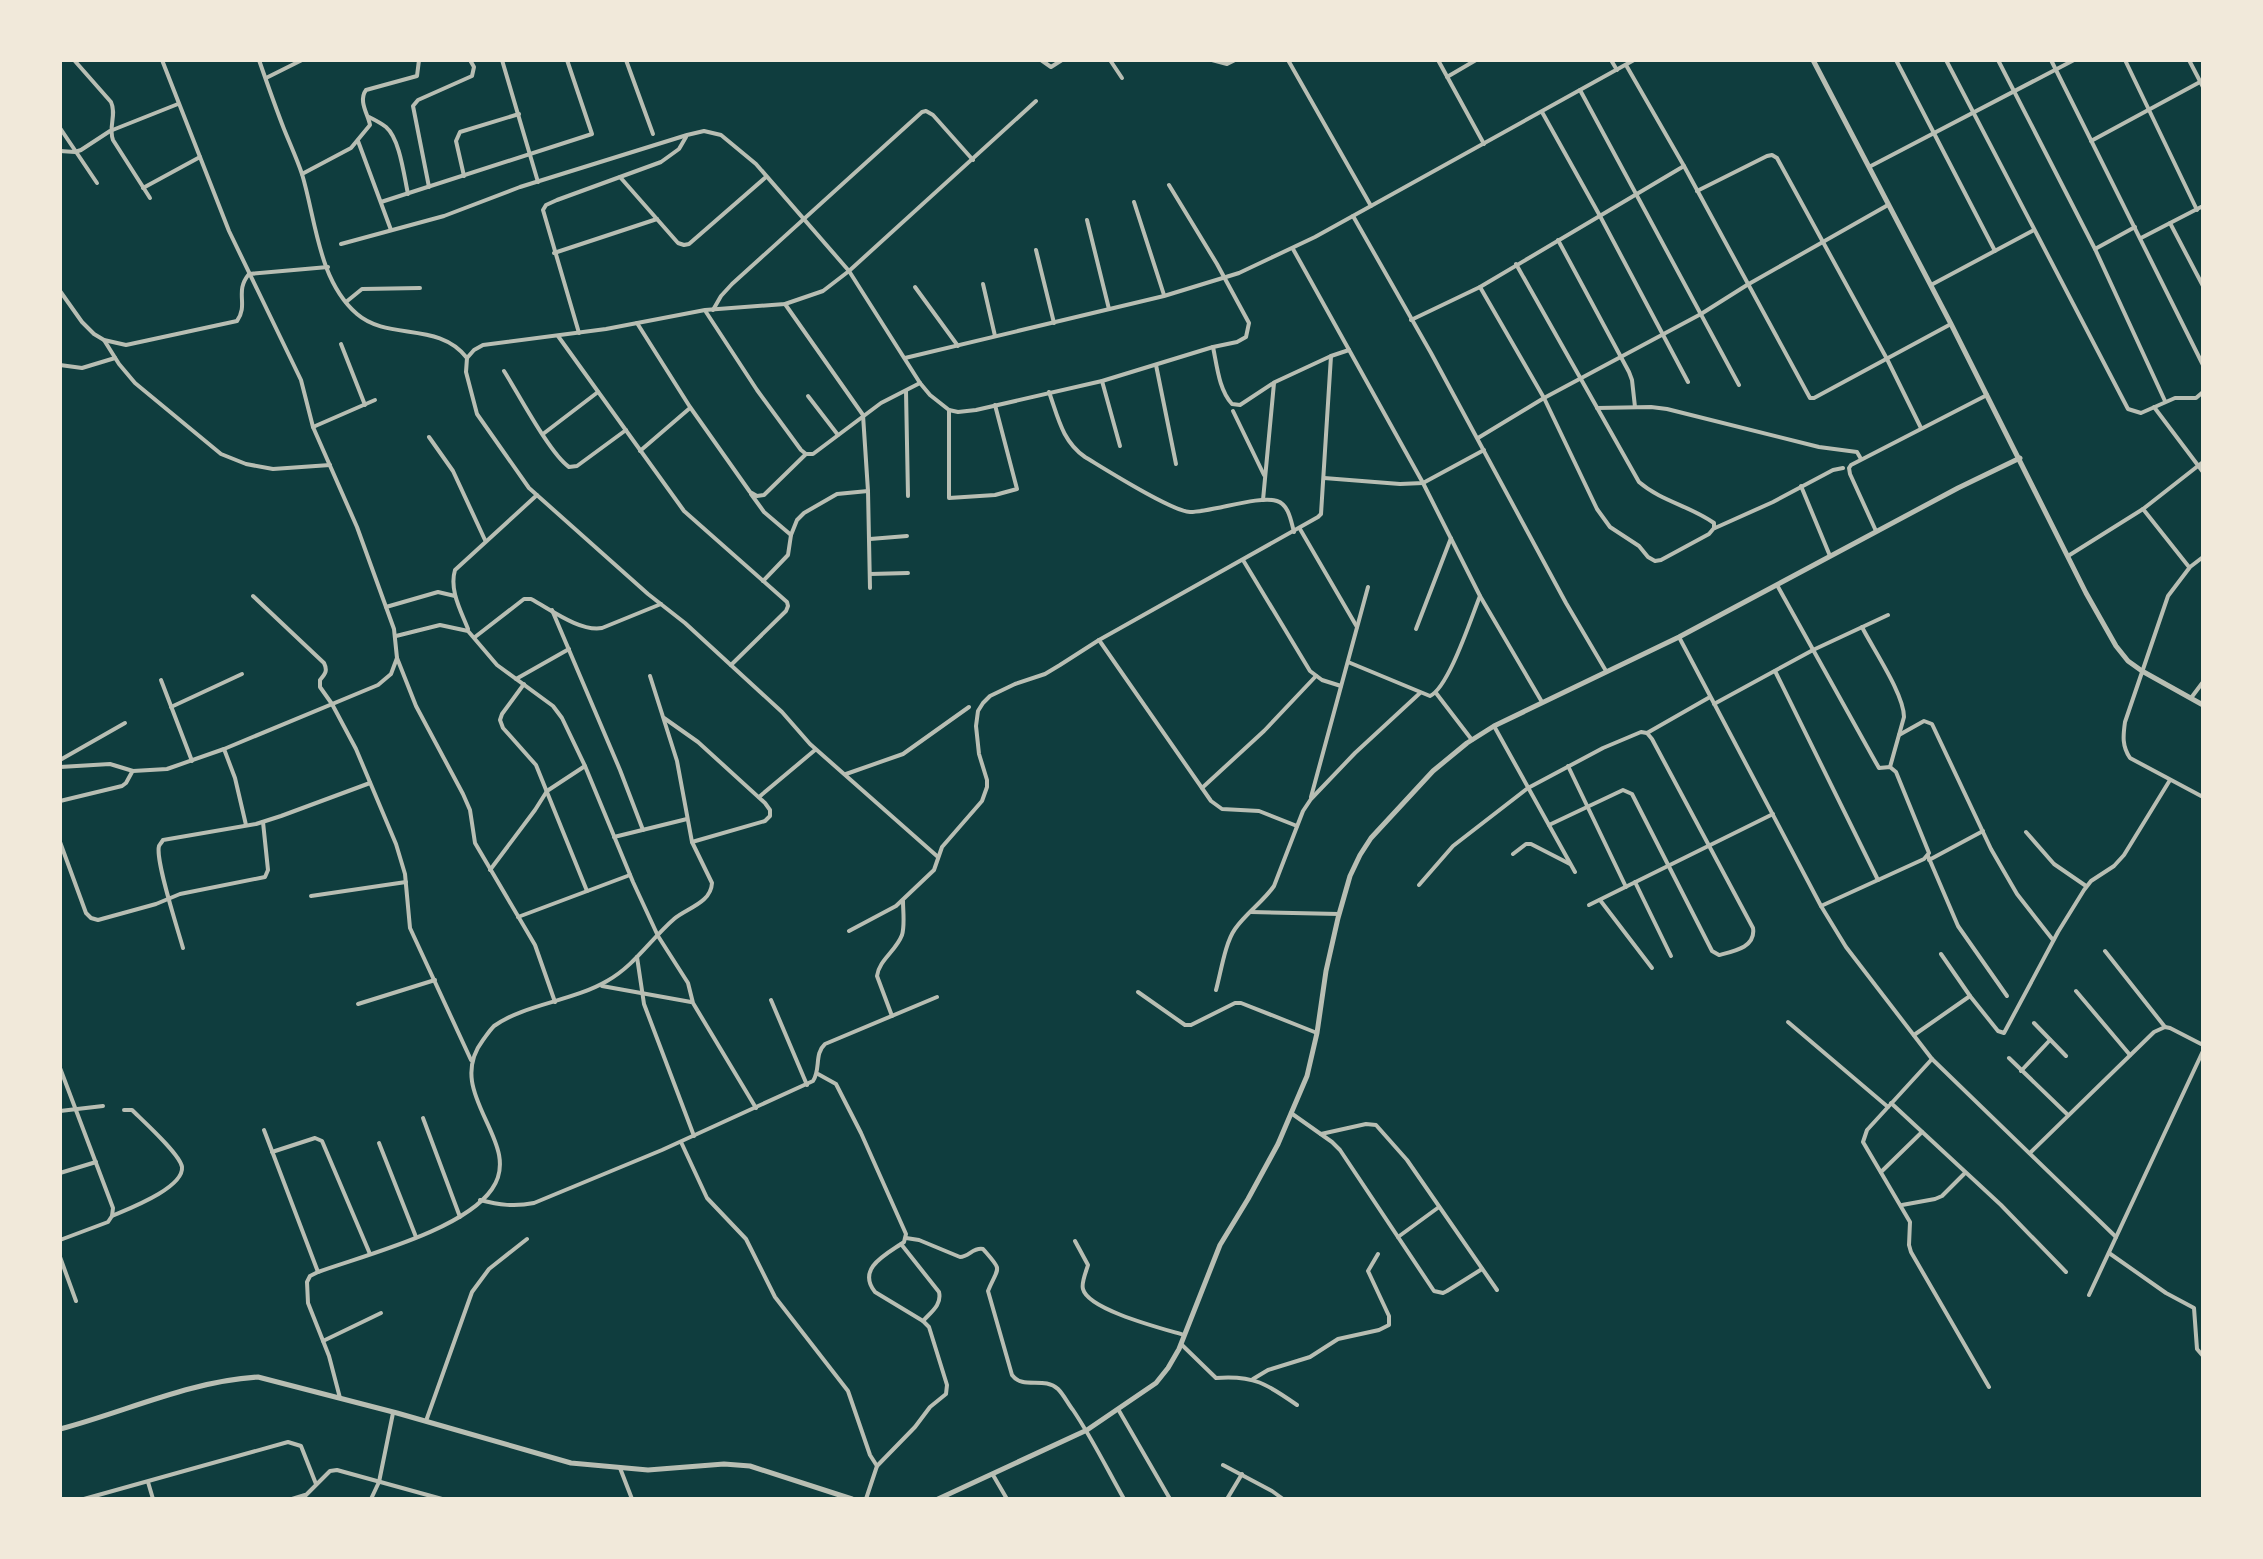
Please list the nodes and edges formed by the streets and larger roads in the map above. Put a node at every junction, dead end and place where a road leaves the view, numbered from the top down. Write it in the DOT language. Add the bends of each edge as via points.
graph roads {
  1 [pos="74,60"];
  2 [pos="162,60"];
  3 [pos="259,60"];
  4 [pos="302,60"];
  5 [pos="419,60"];
  6 [pos="470,60"];
  7 [pos="502,60"];
  8 [pos="567,60"];
  9 [pos="626,60"];
  10 [pos="1041,60"];
  11 [pos="1062,60"];
  12 [pos="1110,60"];
  13 [pos="1212,60"];
  14 [pos="1235,60"];
  15 [pos="1288,60"];
  16 [pos="1438,60"];
  17 [pos="1476,60"];
  18 [pos="1611,60"];
  19 [pos="1634,60"];
  20 [pos="1813,60"];
  21 [pos="1896,60"];
  22 [pos="1946,60"];
  23 [pos="1998,60"];
  24 [pos="2051,60"];
  25 [pos="2074,60"];
  26 [pos="2125,60"];
  27 [pos="2189,60"];
  28 [pos="1626,65"];
  29 [pos="1617,70"];
  30 [pos="2055,70"];
  31 [pos="1447,77"];
  32 [pos="266,78"];
  33 [pos="1122,78"];
  34 [pos="2202,85"];
  35 [pos="1580,90"];
  36 [pos="2014,91"];
  37 [pos="1036,101"];
  38 [pos="179,103"];
  39 [pos="2149,110"];
  40 [pos="1542,112"];
  41 [pos="1974,112"];
  42 [pos="519,114"];
  43 [pos="369,117"];
  44 [pos="60,128"];
  45 [pos="110,131"];
  46 [pos="1933,133"];
  47 [pos="653,134"];
  48 [pos="687,135"];
  49 [pos="358,141"];
  50 [pos="2091,141"];
  51 [pos="1484,144"];
  52 [pos="60,151"];
  53 [pos="75,152"];
  54 [pos="531,155"];
  55 [pos="200,157"];
  56 [pos="973,160"];
  57 [pos="1684,166"];
  58 [pos="1869,167"];
  59 [pos="302,174"];
  60 [pos="464,176"];
  61 [pos="766,176"];
  62 [pos="620,177"];
  63 [pos="538,182"];
  64 [pos="97,183"];
  65 [pos="1169,185"];
  66 [pos="429,187"];
  67 [pos="143,188"];
  68 [pos="1697,191"];
  69 [pos="408,194"];
  70 [pos="1636,194"];
  71 [pos="150,198"];
  72 [pos="381,202"];
  73 [pos="1134,202"];
  74 [pos="1888,205"];
  75 [pos="1371,206"];
  76 [pos="2203,206"];
  77 [pos="2197,210"];
  78 [pos="1353,216"];
  79 [pos="1600,216"];
  80 [pos="657,219"];
  81 [pos="805,219"];
  82 [pos="1087,220"];
  83 [pos="2170,223"];
  84 [pos="2135,227"];
  85 [pos="391,230"];
  86 [pos="2034,230"];
  87 [pos="2140,238"];
  88 [pos="1558,240"];
  89 [pos="1823,242"];
  90 [pos="341,244"];
  91 [pos="1293,249"];
  92 [pos="2095,249"];
  93 [pos="1036,250"];
  94 [pos="1995,251"];
  95 [pos="554,253"];
  96 [pos="1516,264"];
  97 [pos="328,267"];
  98 [pos="849,271"];
  99 [pos="249,274"];
  100 [pos="1223,278"];
  101 [pos="983,284"];
  102 [pos="1747,285"];
  103 [pos="1931,285"];
  104 [pos="2203,286"];
  105 [pos="915,287"];
  106 [pos="1480,287"];
  107 [pos="420,288"];
  108 [pos="61,295"];
  109 [pos="1164,296"];
  110 [pos="346,302"];
  111 [pos="785,304"];
  112 [pos="1109,309"];
  113 [pos="705,310"];
  114 [pos="713,310"];
  115 [pos="1701,314"];
  116 [pos="1411,320"];
  117 [pos="637,323"];
  118 [pos="1054,323"];
  119 [pos="1951,324"];
  120 [pos="579,333"];
  121 [pos="1662,335"];
  122 [pos="558,336"];
  123 [pos="995,337"];
  124 [pos="104,340"];
  125 [pos="341,344"];
  126 [pos="958,346"];
  127 [pos="1213,347"];
  128 [pos="1349,350"];
  129 [pos="1331,356"];
  130 [pos="1619,357"];
  131 [pos="115,358"];
  132 [pos="467,358"];
  133 [pos="905,358"];
  134 [pos="1887,359"];
  135 [pos="60,365"];
  136 [pos="1156,365"];
  137 [pos="2203,365"];
  138 [pos="504,371"];
  139 [pos="1580,378"];
  140 [pos="1102,381"];
  141 [pos="1275,382"];
  142 [pos="1688,382"];
  143 [pos="920,383"];
  144 [pos="1739,385"];
  145 [pos="906,390"];
  146 [pos="598,392"];
  147 [pos="1049,392"];
  148 [pos="2203,392"];
  149 [pos="1987,395"];
  150 [pos="808,396"];
  151 [pos="1544,398"];
  152 [pos="375,400"];
  153 [pos="2165,401"];
  154 [pos="365,405"];
  155 [pos="995,405"];
  156 [pos="690,407"];
  157 [pos="1635,407"];
  158 [pos="2154,407"];
  159 [pos="1597,408"];
  160 [pos="949,410"];
  161 [pos="1233,411"];
  162 [pos="863,415"];
  163 [pos="313,427"];
  164 [pos="1921,428"];
  165 [pos="626,430"];
  166 [pos="543,434"];
  167 [pos="838,435"];
  168 [pos="429,437"];
  169 [pos="1478,438"];
  170 [pos="1120,446"];
  171 [pos="1484,450"];
  172 [pos="640,451"];
  173 [pos="806,454"];
  174 [pos="2020,458"];
  175 [pos="1861,459"];
  176 [pos="1176,464"];
  177 [pos="2201,464"];
  178 [pos="330,465"];
  179 [pos="1843,468"];
  180 [pos="2203,472"];
  181 [pos="1265,477"];
  182 [pos="1324,478"];
  183 [pos="1423,483"];
  184 [pos="1801,486"];
  185 [pos="868,491"];
  186 [pos="750,492"];
  187 [pos="537,495"];
  188 [pos="908,496"];
  189 [pos="1263,500"];
  190 [pos="2143,509"];
  191 [pos="1714,528"];
  192 [pos="1300,529"];
  193 [pos="1876,531"];
  194 [pos="1294,532"];
  195 [pos="791,535"];
  196 [pos="907,536"];
  197 [pos="1451,538"];
  198 [pos="869,540"];
  199 [pos="486,541"];
  200 [pos="1830,556"];
  201 [pos="2068,556"];
  202 [pos="2203,557"];
  203 [pos="1243,560"];
  204 [pos="2190,567"];
  205 [pos="908,573"];
  206 [pos="870,574"];
  207 [pos="763,581"];
  208 [pos="1776,584"];
  209 [pos="1368,587"];
  210 [pos="870,588"];
  211 [pos="253,596"];
  212 [pos="455,596"];
  213 [pos="1480,596"];
  214 [pos="661,604"];
  215 [pos="386,607"];
  216 [pos="552,610"];
  217 [pos="1888,615"];
  218 [pos="1357,627"];
  219 [pos="1862,627"];
  220 [pos="1416,629"];
  221 [pos="468,631"];
  222 [pos="395,637"];
  223 [pos="475,637"];
  224 [pos="1679,637"];
  225 [pos="1099,640"];
  226 [pos="569,649"];
  227 [pos="1813,650"];
  228 [pos="397,658"];
  229 [pos="1348,662"];
  230 [pos="731,665"];
  231 [pos="1606,671"];
  232 [pos="1775,671"];
  233 [pos="2142,671"];
  234 [pos="242,674"];
  235 [pos="650,676"];
  236 [pos="1316,676"];
  237 [pos="516,679"];
  238 [pos="161,680"];
  239 [pos="2203,682"];
  240 [pos="524,684"];
  241 [pos="1341,686"];
  242 [pos="1420,693"];
  243 [pos="1436,693"];
  244 [pos="1710,697"];
  245 [pos="2191,698"];
  246 [pos="1542,702"];
  247 [pos="332,704"];
  248 [pos="1714,704"];
  249 [pos="2203,705"];
  250 [pos="171,707"];
  251 [pos="969,707"];
  252 [pos="664,718"];
  253 [pos="125,723"];
  254 [pos="1494,726"];
  255 [pos="1647,733"];
  256 [pos="1899,735"];
  257 [pos="1472,740"];
  258 [pos="224,749"];
  259 [pos="816,750"];
  260 [pos="192,761"];
  261 [pos="61,764"];
  262 [pos="585,766"];
  263 [pos="1568,766"];
  264 [pos="1890,767"];
  265 [pos="133,771"];
  266 [pos="845,775"];
  267 [pos="2170,780"];
  268 [pos="370,783"];
  269 [pos="1202,788"];
  270 [pos="1528,788"];
  271 [pos="547,791"];
  272 [pos="759,797"];
  273 [pos="2203,797"];
  274 [pos="1311,799"];
  275 [pos="60,801"];
  276 [pos="1587,807"];
  277 [pos="1773,814"];
  278 [pos="687,819"];
  279 [pos="263,822"];
  280 [pos="246,825"];
  281 [pos="1549,825"];
  282 [pos="1297,826"];
  283 [pos="643,830"];
  284 [pos="1983,831"];
  285 [pos="2026,832"];
  286 [pos="614,837"];
  287 [pos="692,842"];
  288 [pos="60,843"];
  289 [pos="1711,845"];
  290 [pos="1513,854"];
  291 [pos="938,857"];
  292 [pos="1928,858"];
  293 [pos="1570,865"];
  294 [pos="1670,865"];
  295 [pos="490,870"];
  296 [pos="1575,872"];
  297 [pos="630,875"];
  298 [pos="1878,880"];
  299 [pos="406,882"];
  300 [pos="1635,882"];
  301 [pos="1419,885"];
  302 [pos="2087,886"];
  303 [pos="1626,887"];
  304 [pos="587,891"];
  305 [pos="311,896"];
  306 [pos="168,899"];
  307 [pos="903,900"];
  308 [pos="1599,900"];
  309 [pos="1589,905"];
  310 [pos="1821,906"];
  311 [pos="1251,912"];
  312 [pos="1339,914"];
  313 [pos="518,917"];
  314 [pos="849,931"];
  315 [pos="658,936"];
  316 [pos="2053,940"];
  317 [pos="183,948"];
  318 [pos="2105,951"];
  319 [pos="1941,954"];
  320 [pos="1671,956"];
  321 [pos="637,957"];
  322 [pos="1652,968"];
  323 [pos="435,980"];
  324 [pos="599,985"];
  325 [pos="1216,990"];
  326 [pos="2076,991"];
  327 [pos="1138,992"];
  328 [pos="642,993"];
  329 [pos="1970,996"];
  330 [pos="2007,996"];
  331 [pos="937,997"];
  332 [pos="771,1000"];
  333 [pos="555,1002"];
  334 [pos="693,1003"];
  335 [pos="358,1004"];
  336 [pos="892,1016"];
  337 [pos="1788,1022"];
  338 [pos="2034,1023"];
  339 [pos="2165,1027"];
  340 [pos="1317,1033"];
  341 [pos="1914,1035"];
  342 [pos="2050,1040"];
  343 [pos="2203,1048"];
  344 [pos="2130,1055"];
  345 [pos="2066,1056"];
  346 [pos="2009,1058"];
  347 [pos="1932,1059"];
  348 [pos="472,1062"];
  349 [pos="60,1068"];
  350 [pos="2021,1071"];
  351 [pos="818,1074"];
  352 [pos="807,1085"];
  353 [pos="1890,1105"];
  354 [pos="103,1106"];
  355 [pos="756,1108"];
  356 [pos="77,1110"];
  357 [pos="124,1110"];
  358 [pos="60,1111"];
  359 [pos="1291,1113"];
  360 [pos="2068,1116"];
  361 [pos="423,1118"];
  362 [pos="264,1130"];
  363 [pos="1922,1132"];
  364 [pos="1321,1134"];
  365 [pos="694,1136"];
  366 [pos="681,1142"];
  367 [pos="379,1143"];
  368 [pos="272,1152"];
  369 [pos="2030,1153"];
  370 [pos="96,1162"];
  371 [pos="1881,1172"];
  372 [pos="1966,1172"];
  373 [pos="60,1173"];
  374 [pos="480,1200"];
  375 [pos="1902,1205"];
  376 [pos="1439,1207"];
  377 [pos="112,1216"];
  378 [pos="460,1217"];
  379 [pos="416,1237"];
  380 [pos="1398,1237"];
  381 [pos="2116,1237"];
  382 [pos="906,1238"];
  383 [pos="527,1239"];
  384 [pos="60,1240"];
  385 [pos="1075,1241"];
  386 [pos="901,1244"];
  387 [pos="2109,1253"];
  388 [pos="370,1254"];
  389 [pos="1378,1254"];
  390 [pos="60,1257"];
  391 [pos="1482,1269"];
  392 [pos="318,1272"];
  393 [pos="2066,1272"];
  394 [pos="1497,1290"];
  395 [pos="2089,1295"];
  396 [pos="76,1301"];
  397 [pos="381,1313"];
  398 [pos="923,1321"];
  399 [pos="1184,1335"];
  400 [pos="323,1341"];
  401 [pos="1181,1344"];
  402 [pos="2203,1356"];
  403 [pos="1253,1379"];
  404 [pos="1989,1387"];
  405 [pos="340,1398"];
  406 [pos="1297,1405"];
  407 [pos="1118,1409"];
  408 [pos="393,1412"];
  409 [pos="426,1421"];
  410 [pos="60,1429"];
  411 [pos="1087,1430"];
  412 [pos="1223,1465"];
  413 [pos="877,1466"];
  414 [pos="620,1468"];
  415 [pos="1242,1474"];
  416 [pos="993,1475"];
  417 [pos="148,1481"];
  418 [pos="379,1482"];
  419 [pos="316,1484"];
  420 [pos="304,1497"];
  421 [pos="373,1498"];
  422 [pos="84,1499"];
  423 [pos="153,1499"];
  424 [pos="292,1499"];
  425 [pos="442,1499"];
  426 [pos="632,1499"];
  427 [pos="852,1499"];
  428 [pos="866,1499"];
  429 [pos="938,1499"];
  430 [pos="1007,1499"];
  431 [pos="1124,1499"];
  432 [pos="1170,1499"];
  433 [pos="1227,1499"];
  434 [pos="1283,1499"];
  1 -- 45 [label="street" via="111,102"];
  2 -- 38 [label="street"];
  3 -- 32 [label="street"];
  4 -- 32 [label="street"];
  5 -- 43 [label="street" via="417,76 366,90 362,101"];
  6 -- 66 [label="street" via="472,76 413,106"];
  7 -- 42 [label="street"];
  8 -- 54 [label="street" via="592,134"];
  9 -- 47 [label="street"];
  10 -- 11 [label="street" via="1051,67"];
  12 -- 33 [label="street"];
  13 -- 14 [label="street"];
  15 -- 75 [label="street"];
  16 -- 31 [label="street"];
  17 -- 31 [label="street"];
  18 -- 29 [label="street"];
  19 -- 28 [label="street"];
  20 -- 58 [label="street"];
  21 -- 46 [label="street"];
  22 -- 41 [label="street"];
  23 -- 36 [label="street"];
  24 -- 30 [label="street"];
  25 -- 30 [label="street"];
  26 -- 39 [label="street"];
  27 -- 34 [label="street"];
  28 -- 29 [label="street"];
  28 -- 57 [label="street"];
  29 -- 35 [label="street"];
  30 -- 36 [label="street"];
  30 -- 50 [label="street"];
  31 -- 51 [label="street"];
  32 -- 59 [label="street"];
  34 -- 39 [label="street"];
  35 -- 40 [label="street"];
  35 -- 70 [label="street"];
  36 -- 41 [label="street"];
  36 -- 92 [label="street"];
  37 -- 56 [label="street"];
  38 -- 45 [label="street"];
  38 -- 55 [label="street"];
  39 -- 50 [label="street"];
  39 -- 77 [label="street"];
  40 -- 51 [label="street"];
  40 -- 79 [label="street"];
  41 -- 46 [label="street"];
  41 -- 86 [label="street"];
  42 -- 54 [label="street"];
  42 -- 60 [label="street" via="460,132 456,141"];
  43 -- 49 [label="street" via="370,125"];
  43 -- 69 [label="street" via="390,130"];
  44 -- 53 [label="street"];
  45 -- 53 [label="street"];
  45 -- 67 [label="street"];
  46 -- 58 [label="street"];
  46 -- 94 [label="street"];
  48 -- 61 [label="street" via="721,135"];
  48 -- 62 [label="street" via="661,162"];
  48 -- 63 [label="street"];
  49 -- 59 [label="street"];
  49 -- 72 [label="street"];
  50 -- 84 [label="street"];
  51 -- 75 [label="street"];
  52 -- 53 [label="street"];
  53 -- 64 [label="street"];
  54 -- 60 [label="street"];
  54 -- 63 [label="street"];
  55 -- 67 [label="street"];
  55 -- 99 [label="street"];
  56 -- 81 [label="street" via="933,115 922,112"];
  56 -- 98 [label="street"];
  57 -- 68 [label="street"];
  57 -- 70 [label="street"];
  58 -- 74 [label="street"];
  59 -- 97 [label="street"];
  60 -- 66 [label="street"];
  61 -- 80 [label="street" via="689,244 678,243"];
  61 -- 81 [label="street"];
  62 -- 80 [label="street"];
  62 -- 95 [label="street" via="546,205 543,214"];
  63 -- 85 [label="street"];
  65 -- 100 [label="street"];
  66 -- 69 [label="street"];
  67 -- 71 [label="street"];
  68 -- 89 [label="street" via="1772,155"];
  68 -- 102 [label="street"];
  69 -- 72 [label="street"];
  70 -- 79 [label="street"];
  70 -- 115 [label="street"];
  72 -- 85 [label="street"];
  73 -- 109 [label="street"];
  74 -- 89 [label="street"];
  74 -- 103 [label="street"];
  75 -- 78 [label="street"];
  76 -- 77 [label="street"];
  77 -- 83 [label="street"];
  78 -- 91 [label="street"];
  78 -- 116 [label="street"];
  79 -- 88 [label="street"];
  79 -- 121 [label="street"];
  80 -- 95 [label="street"];
  81 -- 98 [label="street"];
  81 -- 114 [label="street" via="732,284"];
  82 -- 112 [label="street"];
  83 -- 87 [label="street"];
  83 -- 104 [label="street"];
  84 -- 87 [label="street"];
  84 -- 92 [label="street"];
  85 -- 90 [label="street"];
  86 -- 94 [label="street"];
  86 -- 158 [label="street" via="2124,404 2141,413"];
  87 -- 137 [label="street"];
  88 -- 96 [label="street"];
  88 -- 130 [label="street"];
  89 -- 102 [label="street"];
  89 -- 134 [label="street"];
  91 -- 100 [label="street"];
  91 -- 128 [label="street"];
  92 -- 153 [label="street"];
  93 -- 118 [label="street"];
  94 -- 103 [label="street"];
  95 -- 120 [label="street"];
  96 -- 106 [label="street"];
  96 -- 139 [label="street"];
  97 -- 99 [label="street"];
  97 -- 110 [label="street"];
  98 -- 111 [label="street" via="823,291"];
  98 -- 133 [label="street"];
  99 -- 124 [label="street" via="240,290 243,310 237,321 126,345"];
  99 -- 163 [label="street" via="301,380"];
  100 -- 109 [label="street"];
  100 -- 127 [label="street" via="1249,323 1248,331 1237,342"];
  101 -- 123 [label="street"];
  102 -- 115 [label="street"];
  102 -- 134 [label="street" via="1810,398"];
  103 -- 119 [label="street"];
  105 -- 126 [label="street"];
  106 -- 116 [label="street"];
  106 -- 151 [label="street"];
  107 -- 110 [label="street" via="362,289"];
  108 -- 124 [label="street"];
  109 -- 112 [label="street"];
  110 -- 132 [label="street" via="372,323 445,340"];
  111 -- 114 [label="street"];
  111 -- 162 [label="street"];
  112 -- 118 [label="street"];
  113 -- 114 [label="street"];
  113 -- 117 [label="street"];
  113 -- 173 [label="street"];
  115 -- 121 [label="street"];
  115 -- 144 [label="street"];
  116 -- 169 [label="street"];
  117 -- 120 [label="street"];
  117 -- 156 [label="street"];
  118 -- 123 [label="street"];
  119 -- 134 [label="street"];
  119 -- 149 [label="street"];
  120 -- 122 [label="street"];
  121 -- 130 [label="street"];
  121 -- 142 [label="street"];
  122 -- 132 [label="street" via="483,345"];
  122 -- 146 [label="street"];
  123 -- 126 [label="street"];
  124 -- 131 [label="street"];
  125 -- 154 [label="street"];
  126 -- 133 [label="street"];
  127 -- 136 [label="street"];
  127 -- 141 [label="street" via="1232,404 1248,401"];
  128 -- 129 [label="street"];
  128 -- 183 [label="street"];
  129 -- 141 [label="street"];
  129 -- 182 [label="street"];
  130 -- 139 [label="street"];
  130 -- 157 [label="street" via="1632,380"];
  131 -- 135 [label="street" via="82,368"];
  131 -- 178 [label="street" via="135,383 221,454 273,469"];
  132 -- 187 [label="street" via="477,414"];
  133 -- 143 [label="street"];
  134 -- 164 [label="street"];
  136 -- 140 [label="street"];
  136 -- 176 [label="street"];
  138 -- 166 [label="street"];
  139 -- 151 [label="street"];
  139 -- 159 [label="street"];
  140 -- 147 [label="street"];
  140 -- 170 [label="street"];
  141 -- 181 [label="street"];
  143 -- 145 [label="street"];
  143 -- 160 [label="street"];
  145 -- 162 [label="street"];
  145 -- 188 [label="street"];
  146 -- 165 [label="street"];
  146 -- 166 [label="street"];
  147 -- 155 [label="street"];
  147 -- 189 [label="street" via="1071,447 1170,505 1191,512"];
  148 -- 153 [label="street" via="2196,398"];
  149 -- 164 [label="street"];
  149 -- 174 [label="street"];
  150 -- 167 [label="street"];
  151 -- 169 [label="street"];
  151 -- 191 [label="street" via="1597,509 1610,527 1648,557 1661,560"];
  152 -- 154 [label="street"];
  153 -- 158 [label="street"];
  154 -- 163 [label="street"];
  155 -- 160 [label="street"];
  155 -- 160 [label="street" via="1017,489 995,495 949,498"];
  156 -- 172 [label="street"];
  156 -- 186 [label="street"];
  157 -- 159 [label="street"];
  157 -- 175 [label="street" via="1667,409 1857,452"];
  158 -- 177 [label="street"];
  159 -- 191 [label="street" via="1639,482 1707,518"];
  161 -- 181 [label="street"];
  162 -- 167 [label="street"];
  162 -- 185 [label="street"];
  163 -- 178 [label="street"];
  164 -- 175 [label="street"];
  165 -- 166 [label="street" via="573,467 563,463"];
  165 -- 172 [label="street"];
  167 -- 173 [label="street"];
  168 -- 199 [label="street" via="453,471"];
  169 -- 171 [label="street"];
  171 -- 183 [label="street"];
  171 -- 231 [label="street"];
  172 -- 207 [label="street" via="684,511"];
  173 -- 186 [label="street" via="764,495"];
  174 -- 193 [label="street"];
  174 -- 201 [label="street"];
  175 -- 193 [label="street" via="1849,468"];
  177 -- 180 [label="street"];
  177 -- 190 [label="street"];
  178 -- 215 [label="street"];
  179 -- 184 [label="street"];
  181 -- 189 [label="street"];
  182 -- 183 [label="street"];
  182 -- 192 [label="street" via="1321,514"];
  183 -- 197 [label="street"];
  184 -- 191 [label="street"];
  184 -- 200 [label="street"];
  185 -- 195 [label="street" via="832,496 804,513"];
  185 -- 198 [label="street"];
  186 -- 195 [label="street"];
  187 -- 199 [label="street"];
  187 -- 214 [label="street"];
  189 -- 194 [label="street" via="1282,503"];
  190 -- 201 [label="street"];
  190 -- 204 [label="street"];
  192 -- 194 [label="street"];
  192 -- 218 [label="street"];
  193 -- 200 [label="street"];
  194 -- 203 [label="street"];
  195 -- 207 [label="street" via="788,555"];
  196 -- 198 [label="street"];
  197 -- 213 [label="street"];
  197 -- 220 [label="street"];
  198 -- 206 [label="street"];
  199 -- 212 [label="street" via="455,570"];
  200 -- 208 [label="street"];
  201 -- 233 [label="street" via="2121,653"];
  202 -- 204 [label="street"];
  203 -- 225 [label="street"];
  203 -- 236 [label="street"];
  204 -- 233 [label="street" via="2168,596"];
  205 -- 206 [label="street"];
  206 -- 210 [label="street"];
  207 -- 230 [label="street" via="788,606"];
  208 -- 224 [label="street"];
  208 -- 227 [label="street"];
  209 -- 218 [label="street"];
  211 -- 247 [label="street" via="324,663 327,669 319,683"];
  212 -- 215 [label="street" via="438,592"];
  212 -- 221 [label="street"];
  213 -- 243 [label="street"];
  213 -- 246 [label="street"];
  214 -- 216 [label="street" via="593,630"];
  214 -- 230 [label="street"];
  215 -- 222 [label="street"];
  216 -- 223 [label="street" via="524,599"];
  216 -- 226 [label="street"];
  217 -- 219 [label="street"];
  218 -- 229 [label="street"];
  219 -- 227 [label="street"];
  219 -- 256 [label="street" via="1904,709"];
  221 -- 222 [label="street" via="440,625"];
  221 -- 223 [label="street"];
  222 -- 228 [label="street"];
  223 -- 237 [label="street"];
  224 -- 231 [label="street"];
  224 -- 244 [label="street"];
  225 -- 269 [label="street"];
  225 -- 291 [label="street" via="1045,674 983,703 976,726 987,787"];
  226 -- 237 [label="street"];
  226 -- 283 [label="street"];
  227 -- 232 [label="street"];
  227 -- 264 [label="street" via="1879,768"];
  228 -- 247 [label="street" via="391,674 378,685"];
  228 -- 295 [label="street" via="463,794 475,843"];
  229 -- 241 [label="street"];
  229 -- 242 [label="street"];
  230 -- 259 [label="street"];
  231 -- 246 [label="street"];
  232 -- 248 [label="street"];
  232 -- 298 [label="street"];
  233 -- 245 [label="street"];
  233 -- 267 [label="street" via="2125,722 2125,751 2139,765"];
  234 -- 250 [label="street"];
  235 -- 252 [label="street"];
  236 -- 241 [label="street"];
  236 -- 269 [label="street"];
  237 -- 240 [label="street"];
  238 -- 250 [label="street"];
  239 -- 245 [label="street"];
  240 -- 262 [label="street" via="562,718"];
  240 -- 271 [label="street" via="500,720 536,765"];
  241 -- 274 [label="street"];
  242 -- 243 [label="street"];
  242 -- 274 [label="street"];
  243 -- 257 [label="street"];
  244 -- 248 [label="street"];
  244 -- 255 [label="street"];
  245 -- 249 [label="street"];
  246 -- 254 [label="street"];
  247 -- 258 [label="street"];
  247 -- 268 [label="street"];
  248 -- 277 [label="street"];
  250 -- 260 [label="street"];
  251 -- 266 [label="street" via="903,754"];
  252 -- 272 [label="street"];
  252 -- 278 [label="street"];
  253 -- 261 [label="street"];
  254 -- 257 [label="street"];
  254 -- 270 [label="street"];
  255 -- 263 [label="street"];
  255 -- 289 [label="street"];
  256 -- 264 [label="street"];
  256 -- 284 [label="street" via="1924,721 1932,724"];
  257 -- 312 [label="street" via="1433,771 1371,838 1350,876"];
  258 -- 260 [label="street"];
  258 -- 280 [label="street"];
  259 -- 266 [label="street"];
  259 -- 272 [label="street"];
  260 -- 265 [label="street"];
  261 -- 265 [label="street" via="110,764"];
  262 -- 271 [label="street"];
  262 -- 286 [label="street"];
  263 -- 270 [label="street"];
  263 -- 276 [label="street"];
  264 -- 292 [label="street"];
  265 -- 275 [label="street" via="122,786"];
  266 -- 291 [label="street"];
  267 -- 273 [label="street"];
  267 -- 302 [label="street" via="2124,855"];
  268 -- 279 [label="street"];
  268 -- 299 [label="street"];
  269 -- 282 [label="street" via="1222,809 1246,808"];
  270 -- 281 [label="street"];
  270 -- 301 [label="street" via="1453,846"];
  271 -- 295 [label="street"];
  271 -- 304 [label="street"];
  272 -- 287 [label="street" via="770,810 768,819"];
  274 -- 282 [label="street"];
  276 -- 281 [label="street"];
  276 -- 294 [label="street" via="1628,791"];
  276 -- 303 [label="street"];
  277 -- 289 [label="street"];
  277 -- 310 [label="street"];
  278 -- 283 [label="street"];
  278 -- 287 [label="street"];
  279 -- 280 [label="street"];
  279 -- 306 [label="street" via="265,877"];
  280 -- 306 [label="street" via="163,840 159,855"];
  281 -- 293 [label="street"];
  282 -- 311 [label="street" via="1274,886"];
  283 -- 286 [label="street"];
  284 -- 292 [label="street"];
  284 -- 316 [label="street" via="2017,894"];
  285 -- 302 [label="street" via="2054,864"];
  286 -- 297 [label="street"];
  287 -- 315 [label="street" via="712,890"];
  288 -- 306 [label="street" via="91,918"];
  289 -- 294 [label="street"];
  289 -- 294 [label="street" via="1753,928 1751,943 1719,955 1712,951"];
  290 -- 293 [label="street" via="1531,844"];
  291 -- 307 [label="street" via="934,870"];
  292 -- 298 [label="street"];
  292 -- 330 [label="street" via="1958,926"];
  293 -- 296 [label="street"];
  294 -- 300 [label="street"];
  295 -- 313 [label="street"];
  297 -- 304 [label="street"];
  297 -- 315 [label="street"];
  298 -- 310 [label="street"];
  299 -- 305 [label="street"];
  299 -- 323 [label="street" via="410,928"];
  300 -- 303 [label="street"];
  300 -- 320 [label="street"];
  302 -- 316 [label="street"];
  303 -- 308 [label="street"];
  304 -- 313 [label="street"];
  306 -- 317 [label="street"];
  307 -- 314 [label="street"];
  307 -- 336 [label="street" via="903,932 877,970"];
  308 -- 309 [label="street"];
  308 -- 322 [label="street"];
  310 -- 341 [label="street"];
  311 -- 312 [label="street"];
  311 -- 325 [label="street" via="1232,934"];
  312 -- 340 [label="street"];
  313 -- 333 [label="street" via="535,945"];
  315 -- 321 [label="street"];
  315 -- 334 [label="street" via="688,983"];
  316 -- 329 [label="street" via="2004,1033"];
  318 -- 339 [label="street"];
  319 -- 329 [label="street"];
  321 -- 324 [label="street"];
  321 -- 328 [label="street"];
  323 -- 335 [label="street"];
  323 -- 348 [label="street"];
  324 -- 328 [label="street"];
  324 -- 333 [label="street"];
  326 -- 344 [label="street"];
  327 -- 340 [label="street" via="1185,1025 1241,1003"];
  328 -- 334 [label="street"];
  328 -- 365 [label="street"];
  329 -- 341 [label="street"];
  331 -- 336 [label="street"];
  332 -- 352 [label="street"];
  333 -- 348 [label="street" via="493,1027"];
  334 -- 355 [label="street"];
  336 -- 351 [label="street" via="825,1044 818,1056"];
  337 -- 353 [label="street"];
  338 -- 342 [label="street"];
  339 -- 343 [label="street"];
  339 -- 344 [label="street"];
  340 -- 359 [label="street"];
  341 -- 347 [label="street"];
  342 -- 345 [label="street"];
  342 -- 350 [label="street"];
  343 -- 381 [label="street"];
  344 -- 360 [label="street"];
  346 -- 350 [label="street"];
  347 -- 353 [label="street"];
  347 -- 369 [label="street"];
  348 -- 374 [label="street" via="477,1105 500,1162 495,1184"];
  349 -- 356 [label="street"];
  350 -- 360 [label="street"];
  351 -- 352 [label="street"];
  351 -- 382 [label="street" via="836,1084"];
  352 -- 355 [label="street"];
  353 -- 363 [label="street"];
  353 -- 371 [label="street" via="1864,1136 1865,1148"];
  354 -- 356 [label="street"];
  355 -- 365 [label="street"];
  356 -- 358 [label="street"];
  356 -- 370 [label="street"];
  357 -- 377 [label="street" via="132,1110 154,1131 182,1169 162,1192"];
  359 -- 364 [label="street"];
  359 -- 399 [label="street" via="1220,1245"];
  360 -- 369 [label="street"];
  361 -- 378 [label="street"];
  362 -- 368 [label="street"];
  363 -- 371 [label="street"];
  363 -- 372 [label="street"];
  364 -- 376 [label="street" via="1376,1125"];
  364 -- 380 [label="street" via="1340,1150"];
  365 -- 366 [label="street"];
  366 -- 374 [label="street" via="534,1203"];
  366 -- 413 [label="street" via="707,1198 746,1239 775,1297 848,1391"];
  367 -- 379 [label="street"];
  368 -- 388 [label="street" via="315,1138 322,1141"];
  368 -- 392 [label="street"];
  369 -- 381 [label="street"];
  370 -- 373 [label="street"];
  370 -- 377 [label="street"];
  371 -- 375 [label="street"];
  372 -- 375 [label="street" via="1942,1196"];
  372 -- 393 [label="street"];
  374 -- 378 [label="street"];
  375 -- 404 [label="street" via="1910,1222 1911,1252"];
  376 -- 380 [label="street"];
  376 -- 391 [label="street"];
  377 -- 384 [label="street"];
  378 -- 379 [label="street"];
  379 -- 388 [label="street"];
  380 -- 391 [label="street" via="1438,1293"];
  381 -- 387 [label="street"];
  382 -- 386 [label="street"];
  382 -- 411 [label="street" via="960,1257 983,1249 997,1265 988,1291 1012,1375 1021,1382 1057,1388"];
  383 -- 409 [label="street" via="489,1269 472,1292"];
  385 -- 399 [label="street" via="1088,1265 1083,1286 1087,1296 1104,1309"];
  386 -- 398 [label="street" via="939,1292 939,1303"];
  386 -- 398 [label="street" via="878,1260 868,1278 875,1292"];
  387 -- 395 [label="street"];
  387 -- 402 [label="street" via="2194,1308 2197,1349"];
  388 -- 392 [label="street"];
  389 -- 403 [label="street" via="1368,1271 1389,1325 1338,1339 1310,1357"];
  390 -- 396 [label="street"];
  391 -- 394 [label="street"];
  392 -- 400 [label="street" via="306,1288"];
  397 -- 400 [label="street"];
  398 -- 413 [label="street" via="932,1334 946,1394"];
  399 -- 401 [label="street"];
  400 -- 405 [label="street"];
  401 -- 403 [label="street" via="1216,1378"];
  401 -- 407 [label="street" via="1156,1383"];
  403 -- 406 [label="street"];
  405 -- 408 [label="street"];
  405 -- 410 [label="street" via="258,1377 241,1378"];
  407 -- 411 [label="street"];
  407 -- 432 [label="street"];
  408 -- 409 [label="street"];
  408 -- 418 [label="street"];
  409 -- 414 [label="street" via="571,1463"];
  411 -- 416 [label="street"];
  411 -- 431 [label="street"];
  412 -- 415 [label="street"];
  413 -- 428 [label="street"];
  414 -- 426 [label="street"];
  414 -- 427 [label="street" via="750,1466"];
  415 -- 433 [label="street"];
  415 -- 434 [label="street"];
  416 -- 429 [label="street"];
  416 -- 430 [label="street"];
  417 -- 419 [label="street" via="288,1442 301,1446"];
  417 -- 422 [label="street"];
  417 -- 423 [label="street"];
  418 -- 419 [label="street" via="337,1470"];
  418 -- 421 [label="street"];
  418 -- 425 [label="street"];
  419 -- 420 [label="street"];
  420 -- 424 [label="street"];
}
